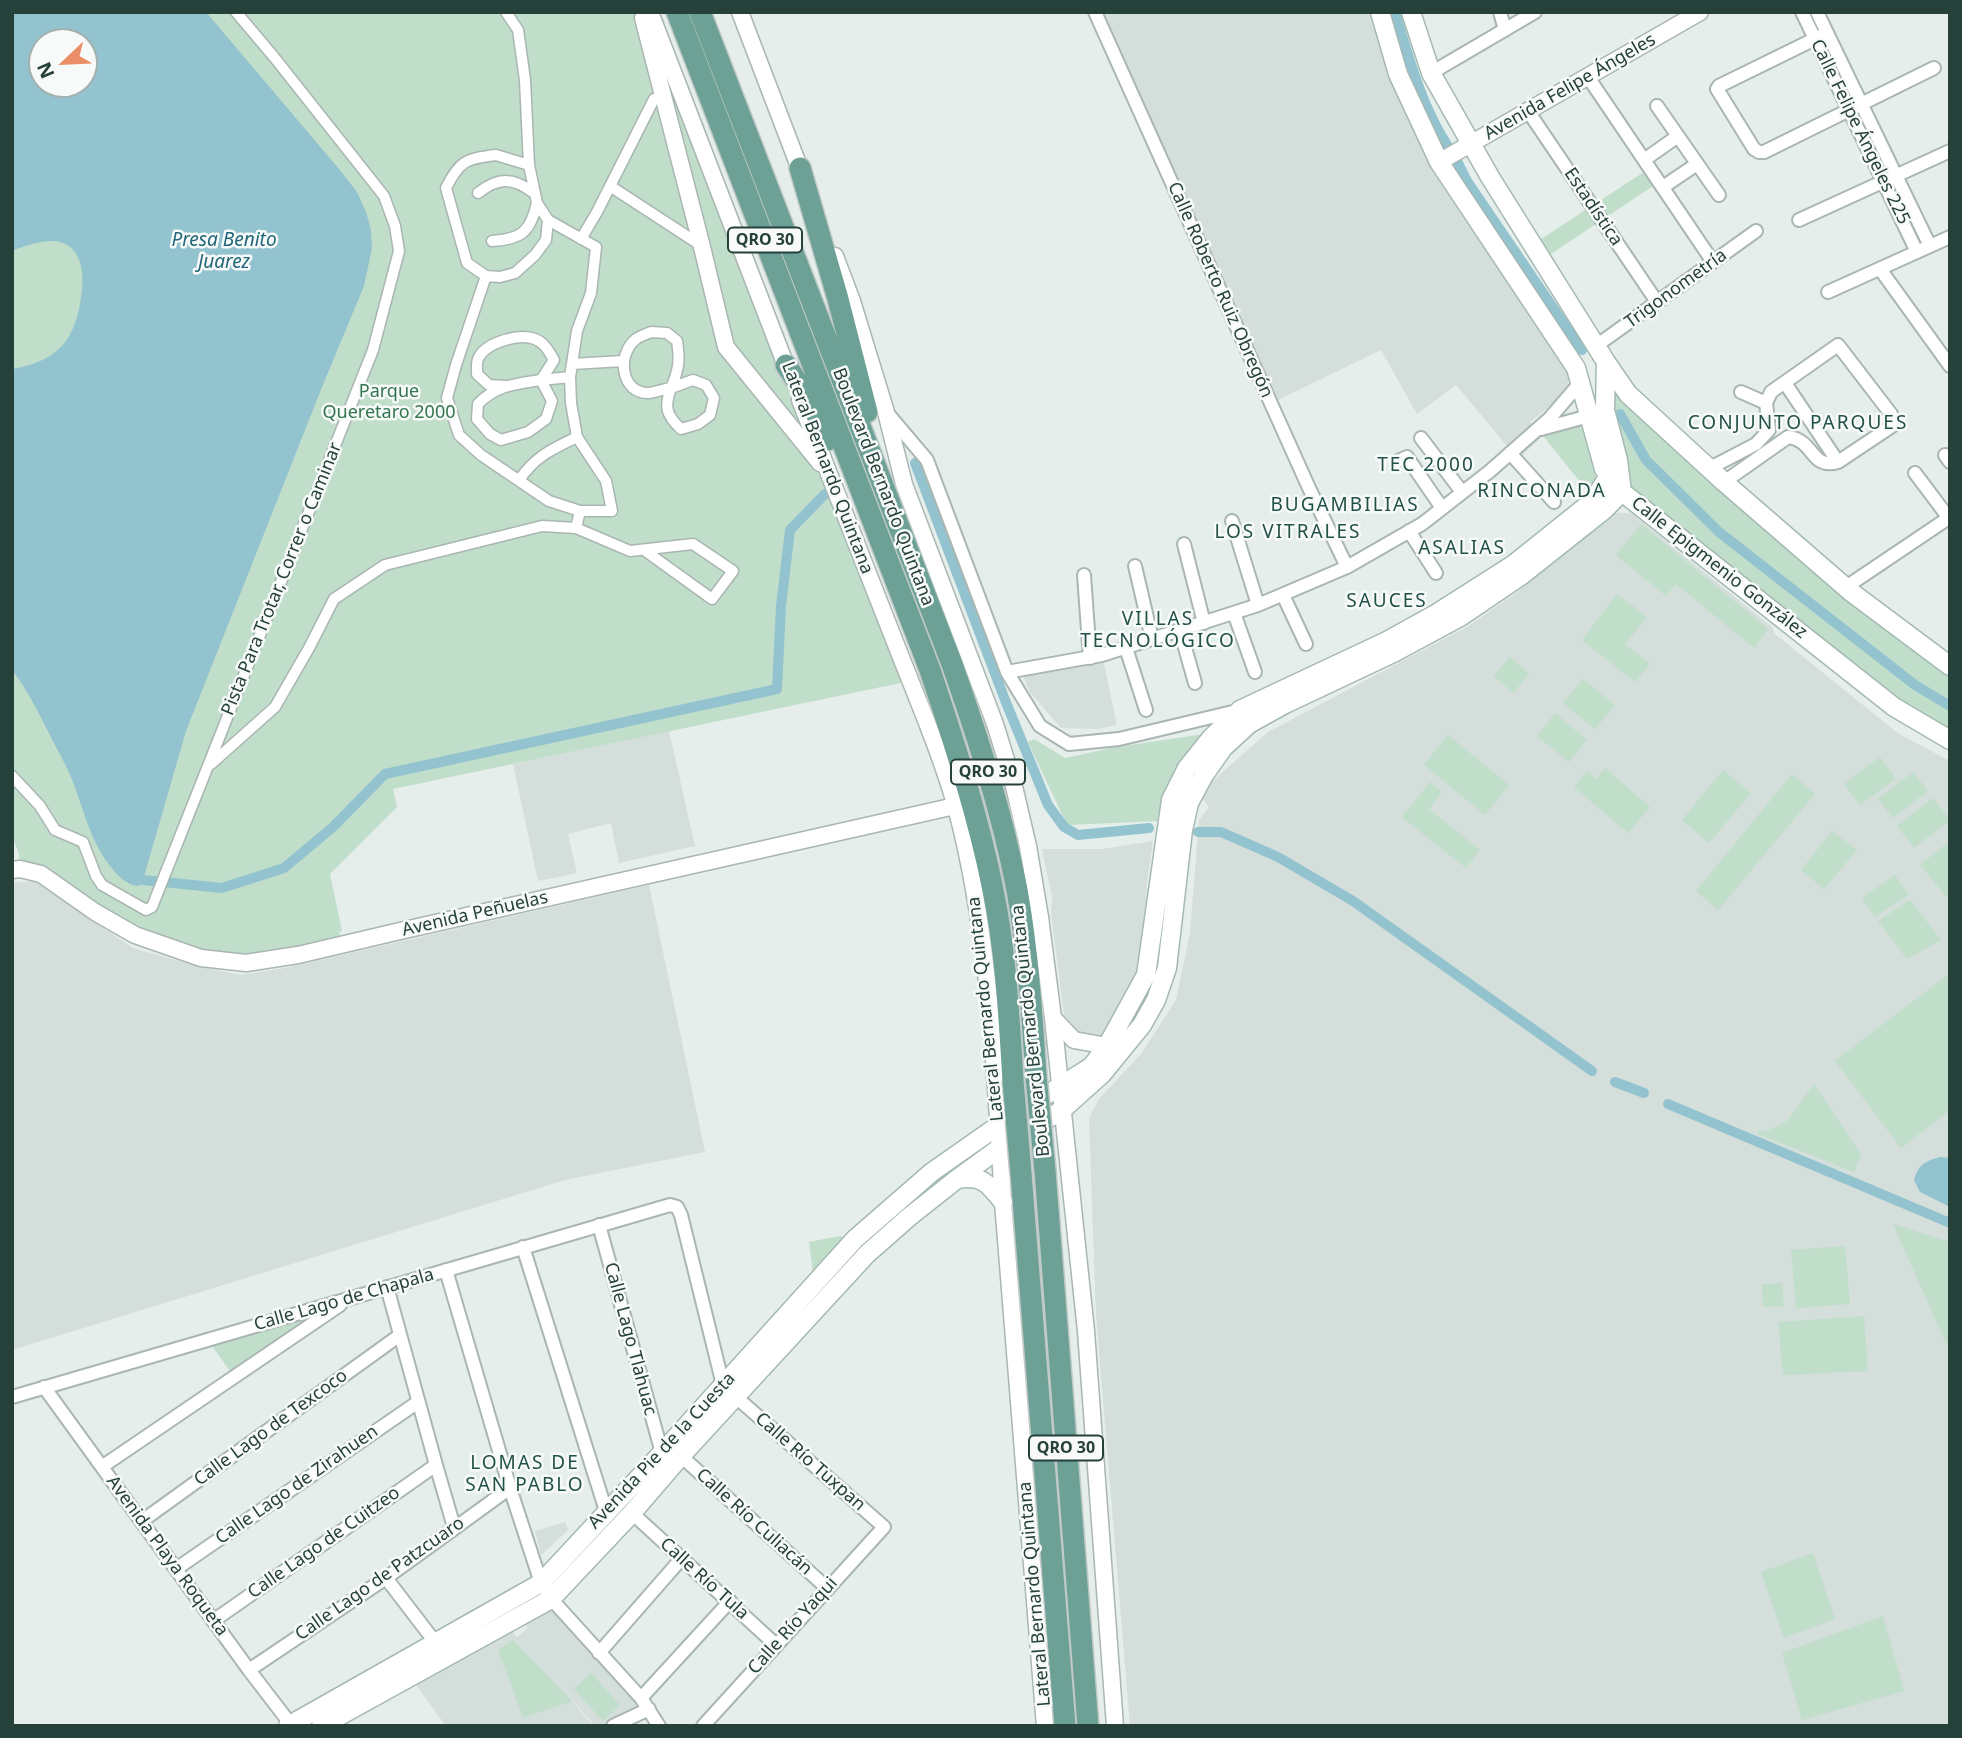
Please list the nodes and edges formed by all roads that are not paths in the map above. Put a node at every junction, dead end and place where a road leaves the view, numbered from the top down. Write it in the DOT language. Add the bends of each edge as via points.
graph roads {
  1 [pos="236,12"];
  2 [pos="506,12"];
  3 [pos="641,12"];
  4 [pos="650,12"];
  5 [pos="677,12"];
  6 [pos="700,12"];
  7 [pos="740,12"];
  8 [pos="1095,12"];
  9 [pos="1380,12"];
  10 [pos="1411,12"];
  11 [pos="1500,12"];
  12 [pos="1535,12"];
  13 [pos="1700,12"];
  14 [pos="1802,12"];
  15 [pos="1817,12"];
  16 [pos="1505,30"];
  17 [pos="1827,33"];
  18 [pos="1815,39"];
  19 [pos="1934,68"];
  20 [pos="1431,73"];
  21 [pos="1588,77"];
  22 [pos="654,99"];
  23 [pos="1657,106"];
  24 [pos="1855,107"];
  25 [pos="1528,111"];
  26 [pos="1678,136"];
  27 [pos="1470,144"];
  28 [pos="1950,151"];
  29 [pos="1644,160"];
  30 [pos="1440,162"];
  31 [pos="1698,164"];
  32 [pos="529,165"];
  33 [pos="800,168"];
  34 [pos="1889,178"];
  35 [pos="610,186"];
  36 [pos="1663,187"];
  37 [pos="478,193"];
  38 [pos="1719,195"];
  39 [pos="535,198"];
  40 [pos="548,220"];
  41 [pos="1799,220"];
  42 [pos="1756,232"];
  43 [pos="1950,236"];
  44 [pos="581,239"];
  45 [pos="492,241"];
  46 [pos="702,247"];
  47 [pos="1923,249"];
  48 [pos="1713,262"];
  49 [pos="1880,269"];
  50 [pos="486,276"];
  51 [pos="1828,292"];
  52 [pos="1657,302"];
  53 [pos="1595,346"];
  54 [pos="623,361"];
  55 [pos="1606,362"];
  56 [pos="572,364"];
  57 [pos="786,365"];
  58 [pos="1950,366"];
  59 [pos="570,377"];
  60 [pos="541,380"];
  61 [pos="1580,383"];
  62 [pos="1785,383"];
  63 [pos="507,386"];
  64 [pos="671,388"];
  65 [pos="1741,393"];
  66 [pos="1766,403"];
  67 [pos="886,412"];
  68 [pos="1589,416"];
  69 [pos="1537,430"];
  70 [pos="577,437"];
  71 [pos="1421,438"];
  72 [pos="1760,449"];
  73 [pos="1510,453"];
  74 [pos="882,454"];
  75 [pos="1398,461"];
  76 [pos="1838,462"];
  77 [pos="1710,468"];
  78 [pos="1915,473"];
  79 [pos="1608,477"];
  80 [pos="519,480"];
  81 [pos="890,482"];
  82 [pos="1724,482"];
  83 [pos="844,483"];
  84 [pos="1462,492"];
  85 [pos="1622,492"];
  86 [pos="1554,502"];
  87 [pos="1442,509"];
  88 [pos="580,511"];
  89 [pos="1949,517"];
  90 [pos="1232,521"];
  91 [pos="576,528"];
  92 [pos="1409,531"];
  93 [pos="1184,544"];
  94 [pos="643,550"];
  95 [pos="1135,566"];
  96 [pos="1347,567"];
  97 [pos="1436,573"];
  98 [pos="1084,575"];
  99 [pos="1846,587"];
  100 [pos="1283,595"];
  101 [pos="1258,605"];
  102 [pos="1234,613"];
  103 [pos="1204,623"];
  104 [pos="1180,631"];
  105 [pos="1152,639"];
  106 [pos="1306,644"];
  107 [pos="1126,648"];
  108 [pos="1090,658"];
  109 [pos="1950,666"];
  110 [pos="1007,671"];
  111 [pos="1255,672"];
  112 [pos="1195,683"];
  113 [pos="1146,710"];
  114 [pos="1240,710"];
  115 [pos="1950,740"];
  116 [pos="208,766"];
  117 [pos="12,775"];
  118 [pos="956,806"];
  119 [pos="12,870"];
  120 [pos="1053,1018"];
  121 [pos="1056,1045"];
  122 [pos="1107,1046"];
  123 [pos="1095,1072"];
  124 [pos="1060,1087"];
  125 [pos="997,1096"];
  126 [pos="1062,1110"];
  127 [pos="999,1125"];
  128 [pos="1001,1147"];
  129 [pos="1068,1160"];
  130 [pos="1011,1176"];
  131 [pos="957,1179"];
  132 [pos="1003,1202"];
  133 [pos="599,1226"];
  134 [pos="523,1247"];
  135 [pos="446,1270"];
  136 [pos="387,1287"];
  137 [pos="351,1298"];
  138 [pos="400,1335"];
  139 [pos="44,1387"];
  140 [pos="730,1391"];
  141 [pos="12,1397"];
  142 [pos="418,1402"];
  143 [pos="662,1453"];
  144 [pos="681,1456"];
  145 [pos="436,1465"];
  146 [pos="103,1466"];
  147 [pos="510,1488"];
  148 [pos="606,1511"];
  149 [pos="632,1513"];
  150 [pos="142,1521"];
  151 [pos="454,1527"];
  152 [pos="884,1527"];
  153 [pos="682,1558"];
  154 [pos="176,1569"];
  155 [pos="386,1578"];
  156 [pos="541,1583"];
  157 [pos="827,1588"];
  158 [pos="551,1599"];
  159 [pos="730,1601"];
  160 [pos="213,1621"];
  161 [pos="435,1642"];
  162 [pos="776,1645"];
  163 [pos="599,1653"];
  164 [pos="1082,1654"];
  165 [pos="249,1670"];
  166 [pos="645,1703"];
  167 [pos="290,1725"];
  168 [pos="321,1726"];
  169 [pos="613,1726"];
  170 [pos="659,1726"];
  171 [pos="703,1726"];
  172 [pos="1045,1726"];
  173 [pos="1065,1726"];
  174 [pos="1088,1726"];
  175 [pos="1099,1726"];
  176 [pos="1115,1726"];
  1 -- 116 [label="street, Pista Para Trotar, Correr o Caminar" via="384,197 399,251 373,350"];
  2 -- 32 [label="street" via="518,30"];
  3 -- 46 [label="street, Lateral Bernardo Quintana"];
  4 -- 57 [label="street, Lateral Bernardo Quintana"];
  5 -- 83 [label="main road, Boulevard Bernardo Quintana / QRO 30"];
  6 -- 74 [label="main road, Boulevard Bernardo Quintana / QRO 30"];
  7 -- 33 [label="street"];
  8 -- 96 [label="street, Calle Roberto Ruiz Obregón"];
  9 -- 30 [label="main road, Calle Epigmenio González" via="1398,74"];
  10 -- 20 [label="main road"];
  11 -- 16 [label="street"];
  12 -- 16 [label="street"];
  13 -- 21 [label="street, Avenida Felipe Ángeles"];
  14 -- 18 [label="street, Calle Felipe Ángeles 225"];
  15 -- 17 [label="street, Calle Felipe Ángeles 225"];
  16 -- 20 [label="street"];
  17 -- 18 [label="street"];
  17 -- 24 [label="street, Calle Felipe Ángeles 225"];
  18 -- 24 [label="street, Calle Felipe Ángeles 225"];
  18 -- 24 [label="street" via="1719,86 1718,94 1759,152"];
  19 -- 24 [label="street"];
  20 -- 27 [label="main road"];
  21 -- 25 [label="street, Avenida Felipe Ángeles"];
  21 -- 29 [label="street"];
  22 -- 35 [label="street"];
  23 -- 26 [label="street"];
  24 -- 34 [label="street, Calle Felipe Ángeles 225"];
  25 -- 27 [label="street, Avenida Felipe Ángeles"];
  25 -- 52 [label="street, Estadística"];
  26 -- 29 [label="street"];
  26 -- 31 [label="street"];
  27 -- 30 [label="street, Avenida Felipe Ángeles"];
  27 -- 53 [label="main road"];
  28 -- 34 [label="street"];
  29 -- 36 [label="street"];
  30 -- 61 [label="main road, Calle Epigmenio González" via="1576,368"];
  31 -- 36 [label="street"];
  31 -- 38 [label="street"];
  32 -- 39 [label="street"];
  32 -- 50 [label="street" via="496,155 471,158 455,171 446,188 467,263"];
  33 -- 67 [label="street" via="852,301"];
  33 -- 74 [label="main road"];
  34 -- 41 [label="street"];
  34 -- 47 [label="street, Calle Felipe Ángeles 225"];
  35 -- 44 [label="street"];
  35 -- 46 [label="street"];
  36 -- 48 [label="street"];
  37 -- 39 [label="street" via="506,180 525,186"];
  39 -- 40 [label="street"];
  39 -- 45 [label="street" via="534,217 524,233"];
  40 -- 44 [label="street"];
  40 -- 50 [label="street" via="546,240 536,255 515,273"];
  42 -- 48 [label="street, Trigonometría"];
  43 -- 47 [label="street"];
  44 -- 56 [label="street" via="596,247 591,293 577,331"];
  46 -- 83 [label="street, Lateral Bernardo Quintana" via="728,351"];
  47 -- 49 [label="street"];
  48 -- 52 [label="street, Trigonometría"];
  49 -- 51 [label="street"];
  49 -- 58 [label="street"];
  50 -- 80 [label="street" via="447,398 459,435"];
  52 -- 53 [label="street, Trigonometría"];
  53 -- 55 [label="main road"];
  54 -- 56 [label="street"];
  54 -- 64 [label="street" via="632,387 647,393"];
  54 -- 64 [label="street" via="637,338 651,332 667,333 677,341 680,358"];
  55 -- 77 [label="main road" via="1628,394"];
  55 -- 85 [label="main road" via="1605,410"];
  56 -- 59 [label="street"];
  57 -- 83 [label="main road" via="811,404"];
  59 -- 60 [label="street"];
  59 -- 70 [label="street"];
  60 -- 63 [label="street"];
  60 -- 63 [label="street" via="554,360 547,347 534,338 510,339 489,345 477,359 477,374 489,385"];
  60 -- 63 [label="street" via="552,401 546,419 528,432 501,440 477,419 478,404 488,393"];
  61 -- 68 [label="main road, Calle Epigmenio González"];
  61 -- 69 [label="street"];
  62 -- 66 [label="street" via="1771,392"];
  62 -- 76 [label="street"];
  62 -- 76 [label="street" via="1838,345 1891,414 1892,426"];
  64 -- 64 [label="street" via="692,380 706,385 713,398 710,415 681,429 670,418 666,401"];
  65 -- 66 [label="street"];
  66 -- 72 [label="street" via="1769,430"];
  67 -- 74 [label="street"];
  67 -- 110 [label="street" via="927,460"];
  68 -- 69 [label="street"];
  68 -- 79 [label="main road, Calle Epigmenio González"];
  69 -- 73 [label="street"];
  70 -- 80 [label="street" via="545,453"];
  70 -- 88 [label="street" via="606,481 612,511"];
  71 -- 84 [label="street"];
  72 -- 76 [label="street" via="1788,437 1797,438 1820,462"];
  72 -- 77 [label="street"];
  72 -- 82 [label="street"];
  73 -- 84 [label="street"];
  73 -- 86 [label="street"];
  74 -- 81 [label="main road, Boulevard Bernardo Quintana / QRO 30"];
  75 -- 87 [label="street" via="1407,457"];
  77 -- 82 [label="main road"];
  78 -- 89 [label="street"];
  79 -- 85 [label="main road, Calle Epigmenio González"];
  79 -- 114 [label="main road" via="1594,500 1544,541 1434,615"];
  80 -- 88 [label="street" via="549,501"];
  81 -- 120 [label="street" via="995,724 1013,782 1037,897"];
  81 -- 164 [label="main road, Boulevard Bernardo Quintana / QRO 30, bridge" via="892,509 984,756 1017,890 1037,1076"];
  82 -- 99 [label="main road"];
  83 -- 118 [label="street, Lateral Bernardo Quintana"];
  83 -- 130 [label="main road, Boulevard Bernardo Quintana / QRO 30, bridge" via="889,563 930,670 960,762 993,891 1008,994 1013,1081"];
  84 -- 87 [label="street"];
  85 -- 115 [label="main road, Calle Epigmenio González" via="1894,707"];
  85 -- 123 [label="main road" via="1522,575 1460,617 1284,704 1249,724 1223,748 1189,803 1167,968 1156,1000 1142,1025"];
  87 -- 92 [label="street"];
  88 -- 91 [label="street"];
  89 -- 99 [label="street"];
  90 -- 101 [label="street"];
  91 -- 94 [label="street" via="630,551"];
  91 -- 116 [label="street" via="542,526 385,565 334,599 275,707"];
  92 -- 96 [label="street"];
  92 -- 97 [label="street"];
  93 -- 103 [label="street"];
  94 -- 94 [label="street" via="693,544 733,571 712,599"];
  95 -- 105 [label="street"];
  96 -- 100 [label="street"];
  98 -- 108 [label="street"];
  99 -- 109 [label="main road"];
  100 -- 101 [label="street"];
  100 -- 106 [label="street"];
  101 -- 102 [label="street"];
  102 -- 103 [label="street"];
  102 -- 111 [label="street"];
  103 -- 104 [label="street"];
  104 -- 105 [label="street"];
  104 -- 112 [label="street"];
  105 -- 107 [label="street"];
  107 -- 108 [label="street"];
  107 -- 113 [label="street"];
  108 -- 110 [label="street"];
  110 -- 114 [label="street" via="1040,726 1069,744 1119,739"];
  114 -- 122 [label="main road" via="1210,738 1171,800 1146,975"];
  116 -- 117 [label="street, Pista Para Trotar, Correr o Caminar" via="152,907 146,910 102,885 84,845 52,828 40,806"];
  118 -- 119 [label="street, Avenida Peñuelas" via="246,964 201,958 135,935 41,874"];
  118 -- 125 [label="street, Lateral Bernardo Quintana" via="974,891"];
  120 -- 121 [label="street"];
  120 -- 122 [label="street" via="1074,1040"];
  121 -- 124 [label="street"];
  121 -- 125 [label="street" via="1044,1080 1015,1099"];
  122 -- 123 [label="main road"];
  123 -- 124 [label="main road, Avenida Pie de la Cuesta"];
  123 -- 126 [label="main road, Avenida Pie de la Cuesta"];
  124 -- 126 [label="street"];
  124 -- 127 [label="main road, Avenida Pie de la Cuesta"];
  125 -- 127 [label="street, Lateral Bernardo Quintana"];
  126 -- 128 [label="main road, Avenida Pie de la Cuesta"];
  126 -- 129 [label="street"];
  127 -- 128 [label="street, Lateral Bernardo Quintana"];
  127 -- 140 [label="main road, Avenida Pie de la Cuesta" via="932,1171 855,1239"];
  128 -- 130 [label="street, Lateral Bernardo Quintana"];
  128 -- 131 [label="main road, Avenida Pie de la Cuesta"];
  129 -- 130 [label="street" via="1056,1152 1030,1155 1009,1168"];
  129 -- 176 [label="street" via="1086,1331"];
  130 -- 132 [label="street, Lateral Bernardo Quintana"];
  130 -- 173 [label="main road, Boulevard Bernardo Quintana / QRO 30"];
  131 -- 132 [label="main road" via="981,1180"];
  131 -- 140 [label="main road, Avenida Pie de la Cuesta" via="867,1254"];
  132 -- 172 [label="street, Lateral Bernardo Quintana"];
  133 -- 134 [label="street, Calle Lago de Chapala"];
  133 -- 140 [label="street, Calle Lago de Chapala" via="670,1205 677,1207"];
  133 -- 143 [label="street, Calle Lago Tlahuac"];
  134 -- 135 [label="street, Calle Lago de Chapala"];
  134 -- 148 [label="street"];
  135 -- 136 [label="street, Calle Lago de Chapala"];
  135 -- 147 [label="street"];
  136 -- 137 [label="street, Calle Lago de Chapala"];
  136 -- 138 [label="street"];
  137 -- 139 [label="street, Calle Lago de Chapala"];
  137 -- 146 [label="street"];
  138 -- 142 [label="street"];
  138 -- 150 [label="street, Calle Lago de Texcoco"];
  139 -- 141 [label="street, Calle Lago de Chapala"];
  139 -- 146 [label="street, Avenida Playa Roqueta"];
  140 -- 143 [label="main road, Avenida Pie de la Cuesta"];
  140 -- 144 [label="main road, Avenida Pie de la Cuesta"];
  140 -- 152 [label="street, Calle Río Tuxpan"];
  142 -- 145 [label="street"];
  142 -- 154 [label="street, Calle Lago de Zirahuen"];
  143 -- 148 [label="main road, Avenida Pie de la Cuesta"];
  144 -- 149 [label="main road, Avenida Pie de la Cuesta"];
  144 -- 157 [label="street, Calle Río Culiacán"];
  145 -- 151 [label="street"];
  145 -- 160 [label="street, Calle Lago de Cuitzeo"];
  146 -- 150 [label="street, Avenida Playa Roqueta"];
  147 -- 151 [label="street, Calle Lago de Patzcuaro"];
  147 -- 156 [label="street"];
  148 -- 156 [label="main road, Avenida Pie de la Cuesta"];
  149 -- 153 [label="street, Calle Río Tula"];
  149 -- 158 [label="main road, Avenida Pie de la Cuesta"];
  150 -- 154 [label="street, Avenida Playa Roqueta"];
  151 -- 155 [label="street, Calle Lago de Patzcuaro"];
  152 -- 157 [label="street, Calle Río Yaqui"];
  153 -- 159 [label="street, Calle Río Tula"];
  153 -- 163 [label="street"];
  154 -- 160 [label="street, Avenida Playa Roqueta"];
  155 -- 161 [label="street"];
  155 -- 165 [label="street, Calle Lago de Patzcuaro"];
  156 -- 158 [label="street"];
  156 -- 161 [label="main road, Avenida Pie de la Cuesta"];
  157 -- 162 [label="street, Calle Río Yaqui"];
  158 -- 163 [label="street"];
  158 -- 168 [label="main road, Avenida Pie de la Cuesta"];
  159 -- 162 [label="street, Calle Río Tula"];
  159 -- 166 [label="street"];
  160 -- 165 [label="street, Avenida Playa Roqueta"];
  161 -- 167 [label="main road, Avenida Pie de la Cuesta"];
  162 -- 171 [label="street, Calle Río Yaqui"];
  163 -- 166 [label="street"];
  164 -- 174 [label="main road, Boulevard Bernardo Quintana / QRO 30"];
  164 -- 175 [label="main road"];
  165 -- 167 [label="street, Avenida Playa Roqueta"];
  166 -- 169 [label="street"];
  166 -- 170 [label="street"];
}
